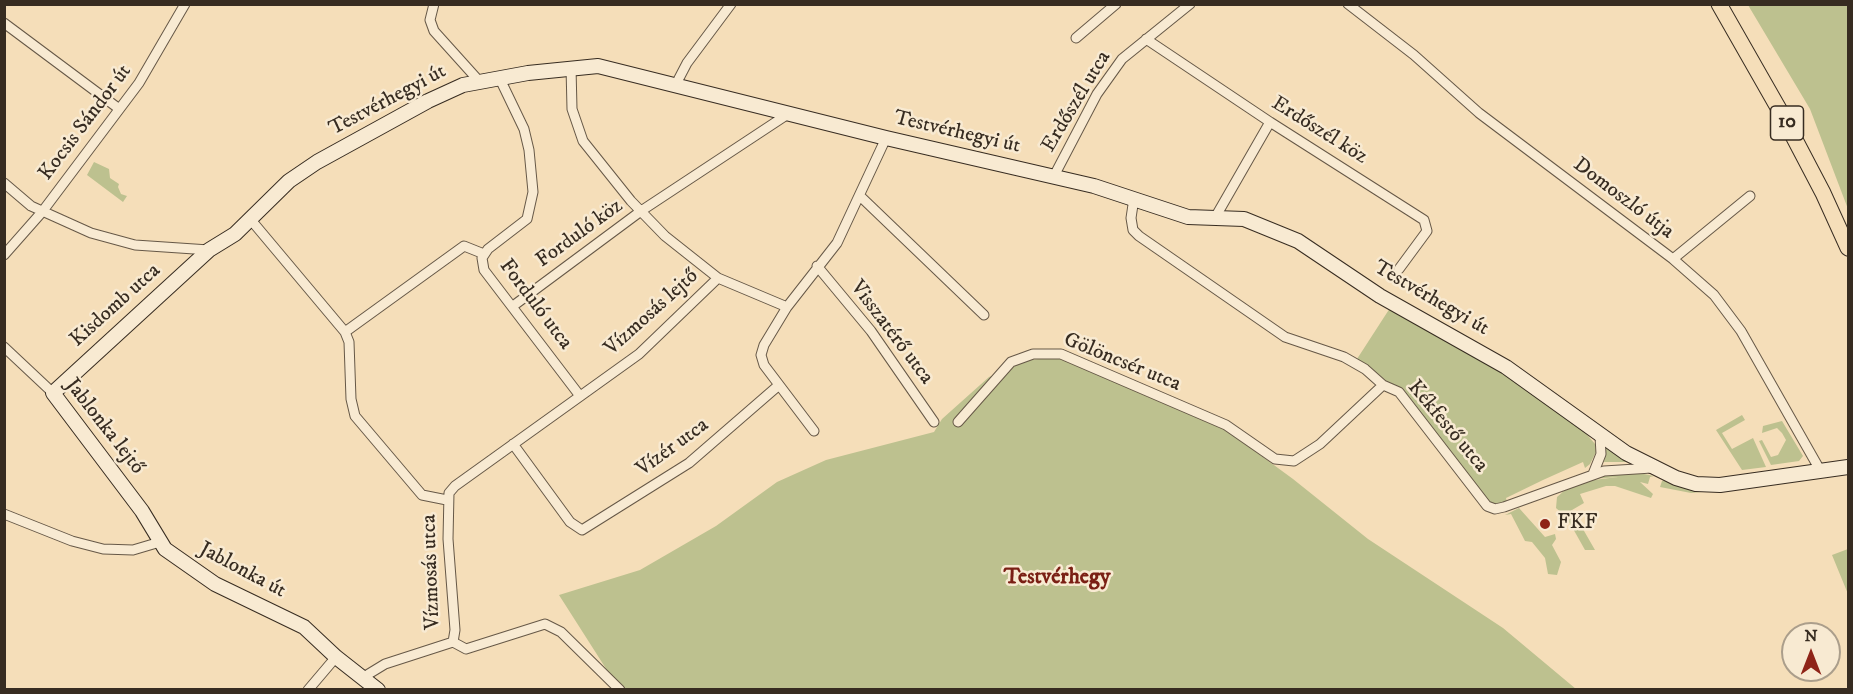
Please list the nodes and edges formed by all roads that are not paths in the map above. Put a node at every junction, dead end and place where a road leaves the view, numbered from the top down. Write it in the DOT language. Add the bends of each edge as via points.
graph roads {
  1 [pos="172,4"];
  2 [pos="434,4"];
  3 [pos="731,4"];
  4 [pos="1116,4"];
  5 [pos="1190,4"];
  6 [pos="1348,4"];
  7 [pos="1719,4"];
  8 [pos="183,8"];
  9 [pos="4,23"];
  10 [pos="1076,38"];
  11 [pos="1146,39"];
  12 [pos="571,67"];
  13 [pos="499,77"];
  14 [pos="479,81"];
  15 [pos="675,86"];
  16 [pos="118,108"];
  17 [pos="788,114"];
  18 [pos="1270,122"];
  19 [pos="886,138"];
  20 [pos="1054,176"];
  21 [pos="4,183"];
  22 [pos="860,196"];
  23 [pos="1750,196"];
  24 [pos="1134,198"];
  25 [pos="42,212"];
  26 [pos="641,212"];
  27 [pos="1216,216"];
  28 [pos="251,220"];
  29 [pos="1848,248"];
  30 [pos="209,250"];
  31 [pos="484,254"];
  32 [pos="4,255"];
  33 [pos="1673,259"];
  34 [pos="817,266"];
  35 [pos="1399,269"];
  36 [pos="718,278"];
  37 [pos="513,306"];
  38 [pos="787,307"];
  39 [pos="984,315"];
  40 [pos="345,332"];
  41 [pos="4,346"];
  42 [pos="779,385"];
  43 [pos="1383,385"];
  44 [pos="53,393"];
  45 [pos="580,396"];
  46 [pos="934,422"];
  47 [pos="958,422"];
  48 [pos="814,431"];
  49 [pos="1600,436"];
  50 [pos="513,444"];
  51 [pos="1848,467"];
  52 [pos="1653,468"];
  53 [pos="1820,470"];
  54 [pos="1593,474"];
  55 [pos="447,500"];
  56 [pos="4,514"];
  57 [pos="160,542"];
  58 [pos="453,642"];
  59 [pos="336,657"];
  60 [pos="362,678"];
  61 [pos="308,690"];
  62 [pos="378,690"];
  63 [pos="620,690"];
  1 -- 8 [label="street"];
  2 -- 14 [label="street" via="430,20 434,31"];
  3 -- 15 [label="street" via="687,63"];
  4 -- 10 [label="street"];
  5 -- 11 [label="street, Erdőszél utca"];
  6 -- 33 [label="street, Domoszló útja" via="1414,55 1479,113"];
  7 -- 29 [label="main road, 10" via="1824,193"];
  8 -- 16 [label="street, Kocsis Sándor út" via="148,69"];
  9 -- 16 [label="street"];
  11 -- 18 [label="street, Erdőszél köz"];
  11 -- 20 [label="street, Erdőszél utca" via="1122,59 1097,94"];
  12 -- 13 [label="street, Testvérhegyi út"];
  12 -- 15 [label="street, Testvérhegyi út" via="598,66"];
  12 -- 26 [label="street, Vízmosás lejtő" via="572,110 583,141"];
  13 -- 14 [label="street, Testvérhegyi út"];
  13 -- 31 [label="street, Forduló utca" via="524,129 533,192 527,219"];
  14 -- 28 [label="street, Testvérhegyi út" via="429,101 317,162 289,181"];
  15 -- 17 [label="street, Testvérhegyi út"];
  16 -- 25 [label="street, Kocsis Sándor út"];
  17 -- 19 [label="street, Testvérhegyi út"];
  17 -- 26 [label="street"];
  18 -- 27 [label="street"];
  18 -- 35 [label="street, Erdőszél köz" via="1424,220 1427,231"];
  19 -- 20 [label="street, Testvérhegyi út"];
  19 -- 22 [label="street"];
  20 -- 24 [label="street, Testvérhegyi út"];
  21 -- 25 [label="street"];
  22 -- 34 [label="street" via="837,243"];
  22 -- 39 [label="street"];
  23 -- 33 [label="street"];
  24 -- 27 [label="street, Testvérhegyi út" via="1188,217"];
  24 -- 43 [label="street, Kékfestő utca" via="1132,224 1139,236 1285,337 1344,357"];
  25 -- 30 [label="street" via="122,243"];
  25 -- 32 [label="street, Kocsis Sándor út"];
  26 -- 36 [label="street, Vízmosás lejtő"];
  26 -- 37 [label="street, Forduló köz"];
  27 -- 49 [label="street, Testvérhegyi út" via="1244,219 1298,241 1380,296 1506,367"];
  28 -- 30 [label="street, Testvérhegyi út"];
  28 -- 40 [label="street"];
  30 -- 44 [label="street, Kisdomb utca"];
  31 -- 37 [label="street, Forduló utca" via="484,270"];
  31 -- 40 [label="street" via="464,246"];
  33 -- 53 [label="street, Domoszló útja" via="1714,295 1737,325"];
  34 -- 38 [label="street"];
  34 -- 46 [label="street, Visszatérő utca" via="871,331"];
  36 -- 38 [label="street"];
  36 -- 45 [label="street, Vízmosás lejtő" via="656,339"];
  37 -- 45 [label="street, Forduló utca"];
  38 -- 42 [label="street" via="761,355"];
  40 -- 55 [label="street, Vízmosás utca" via="355,416 422,495"];
  41 -- 44 [label="street, Jablonka lejtő"];
  42 -- 48 [label="street"];
  42 -- 50 [label="street, Vízér utca" via="689,463 582,530 570,522"];
  43 -- 47 [label="street, Gölöncsér utca" via="1306,455 1286,462 1265,454 1220,422 1060,354 1033,354 1011,362"];
  43 -- 54 [label="street, Kékfestő utca" via="1402,395 1484,503 1492,508"];
  44 -- 57 [label="street, Jablonka lejtő" via="142,511"];
  45 -- 50 [label="street, Vízmosás lejtő"];
  49 -- 52 [label="street, Testvérhegyi út"];
  49 -- 54 [label="street" via="1601,454"];
  50 -- 55 [label="street, Vízmosás lejtő" via="455,486"];
  51 -- 53 [label="street, Testvérhegyi út"];
  52 -- 53 [label="street, Testvérhegyi út" via="1708,485"];
  52 -- 54 [label="street, Kékfestő utca"];
  55 -- 58 [label="street, Vízmosás utca"];
  56 -- 57 [label="street" via="103,549 133,550"];
  57 -- 59 [label="street, Jablonka út" via="175,558 215,584 304,627"];
  58 -- 60 [label="street" via="385,664"];
  58 -- 63 [label="street" via="466,649 545,624 561,632"];
  59 -- 60 [label="street, Jablonka út"];
  59 -- 61 [label="street"];
  60 -- 62 [label="street, Jablonka út"];
}
